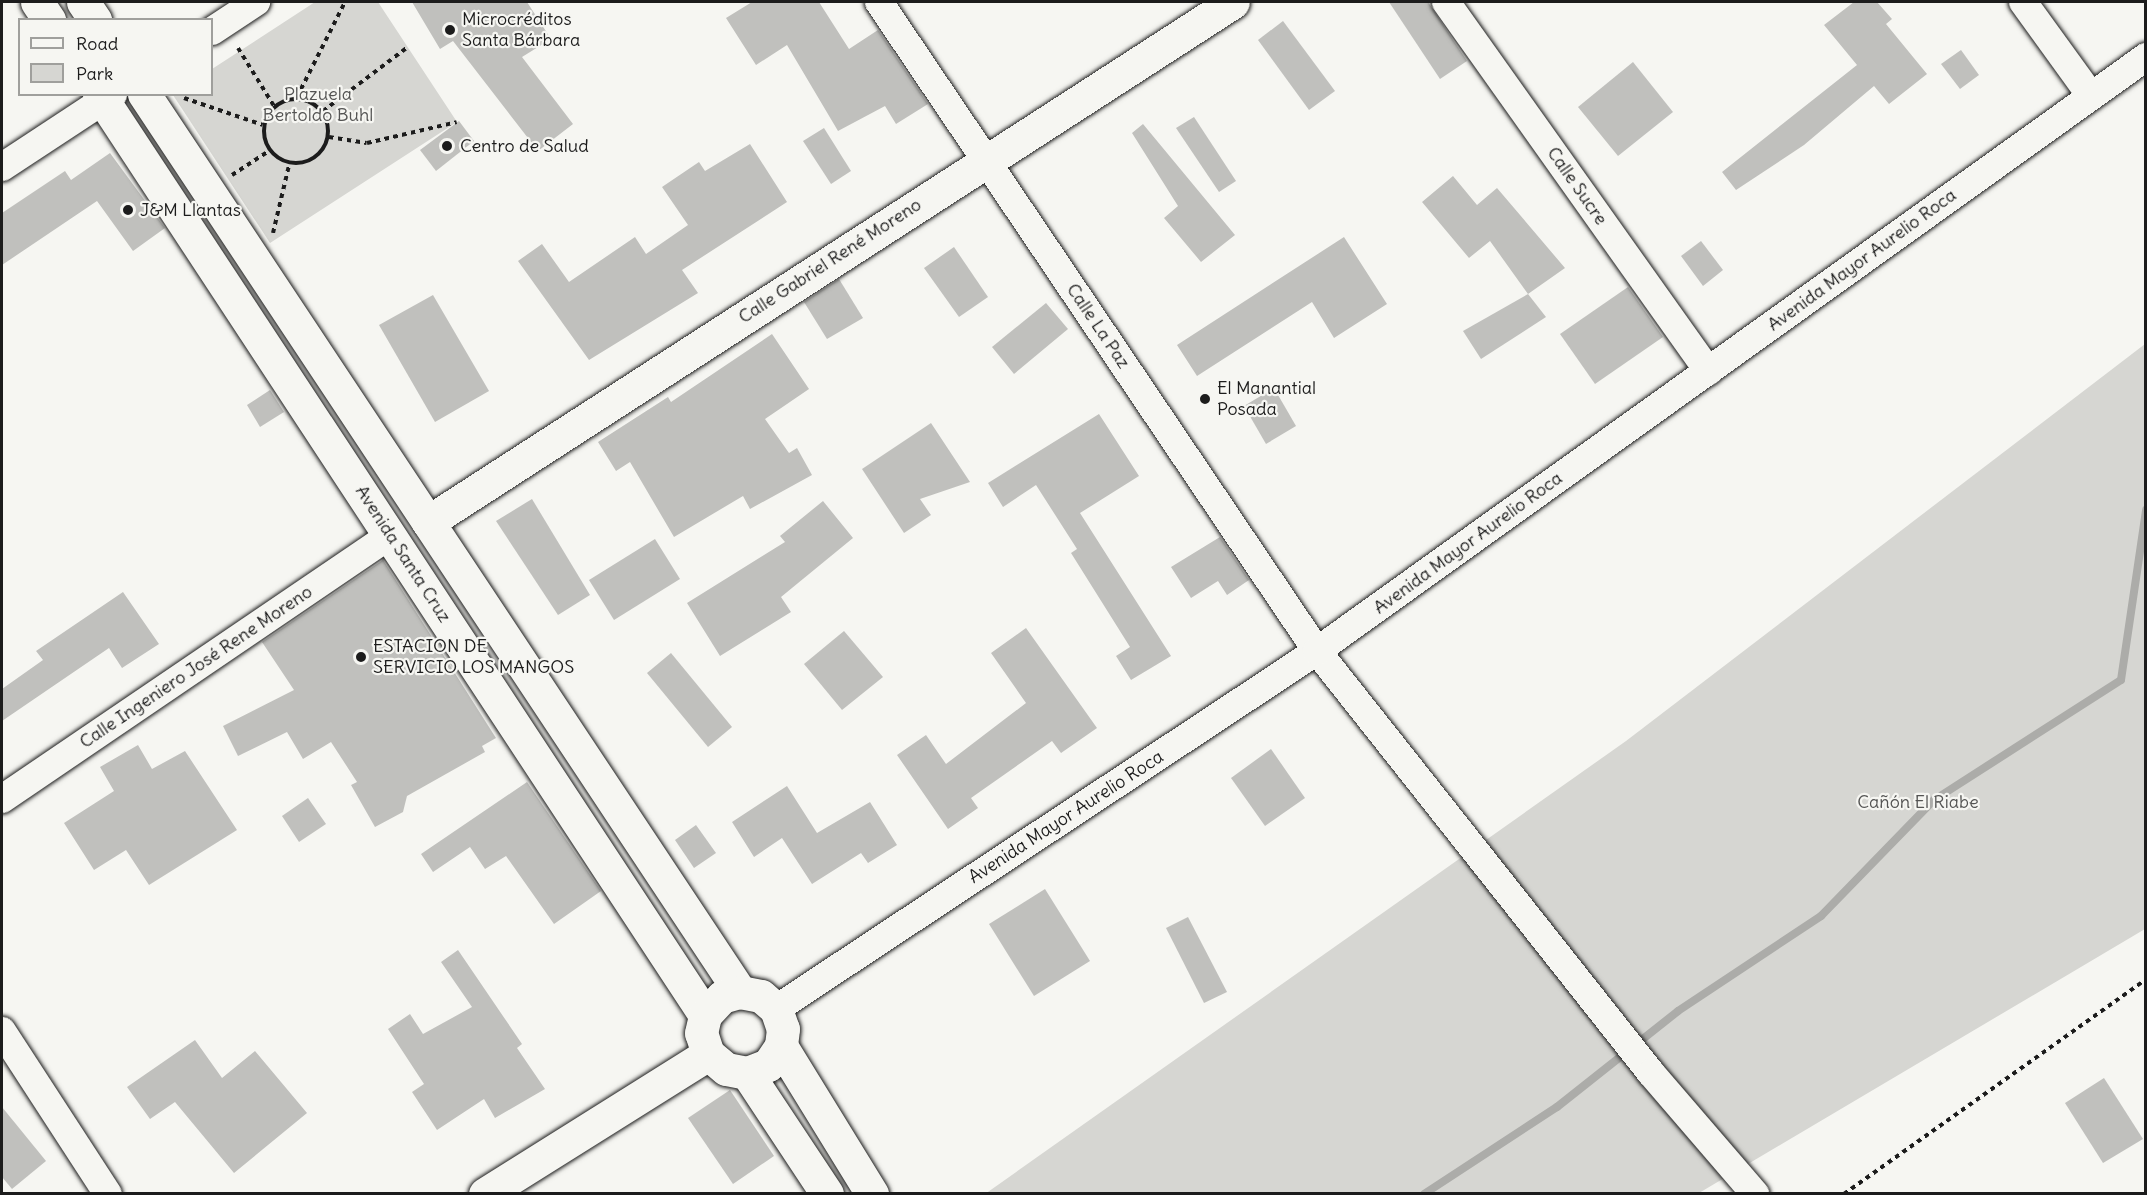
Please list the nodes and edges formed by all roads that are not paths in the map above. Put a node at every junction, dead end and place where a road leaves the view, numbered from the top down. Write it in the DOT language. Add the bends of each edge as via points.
graph roads {
  1 [pos="38,2"];
  2 [pos="83,2"];
  3 [pos="256,2"];
  4 [pos="879,2"];
  5 [pos="1233,2"];
  6 [pos="1446,2"];
  7 [pos="2023,2"];
  8 [pos="48,18"];
  9 [pos="94,18"];
  10 [pos="216,28"];
  11 [pos="2145,57"];
  12 [pos="145,96"];
  13 [pos="2091,96"];
  14 [pos="105,97"];
  15 [pos="987,161"];
  16 [pos="2,167"];
  17 [pos="1708,371"];
  18 [pos="428,522"];
  19 [pos="390,535"];
  20 [pos="1317,651"];
  21 [pos="2,799"];
  22 [pos="740,992"];
  23 [pos="776,1009"];
  24 [pos="705,1015"];
  25 [pos="2,1031"];
  26 [pos="781,1046"];
  27 [pos="708,1054"];
  28 [pos="747,1073"];
  29 [pos="108,1194"];
  30 [pos="485,1194"];
  31 [pos="827,1194"];
  32 [pos="872,1194"];
  33 [pos="1755,1194"];
  1 -- 8 [label="main road"];
  2 -- 9 [label="main road"];
  3 -- 10 [label="street"];
  4 -- 15 [label="street, Calle La Paz"];
  5 -- 15 [label="main road, Calle Gabriel René Moreno"];
  6 -- 17 [label="street, Calle Sucre"];
  7 -- 13 [label="street"];
  11 -- 13 [label="street, Avenida Mayor Aurelio Roca"];
  12 -- 18 [label="main road, Avenida Santa Cruz"];
  13 -- 17 [label="street, Avenida Mayor Aurelio Roca"];
  14 -- 16 [label="street"];
  14 -- 19 [label="main road, Avenida Santa Cruz"];
  15 -- 18 [label="main road, Calle Gabriel René Moreno"];
  15 -- 20 [label="street, Calle La Paz"];
  17 -- 20 [label="street, Avenida Mayor Aurelio Roca"];
  18 -- 22 [label="main road, Avenida Santa Cruz"];
  19 -- 21 [label="street, Calle Ingeniero José Rene Moreno"];
  19 -- 24 [label="main road, Avenida Santa Cruz"];
  20 -- 23 [label="street, Avenida Mayor Aurelio Roca"];
  20 -- 33 [label="street, Calle La Paz" via="1651,1073"];
  22 -- 23 [label="main road" via="761,996"];
  22 -- 24 [label="main road" via="722,997"];
  23 -- 26 [label="main road" via="783,1029"];
  24 -- 27 [label="main road" via="701,1033"];
  25 -- 29 [label="street"];
  26 -- 28 [label="main road" via="768,1065"];
  26 -- 32 [label="main road"];
  27 -- 28 [label="main road" via="726,1069"];
  27 -- 30 [label="main road"];
  28 -- 31 [label="main road"];
}
